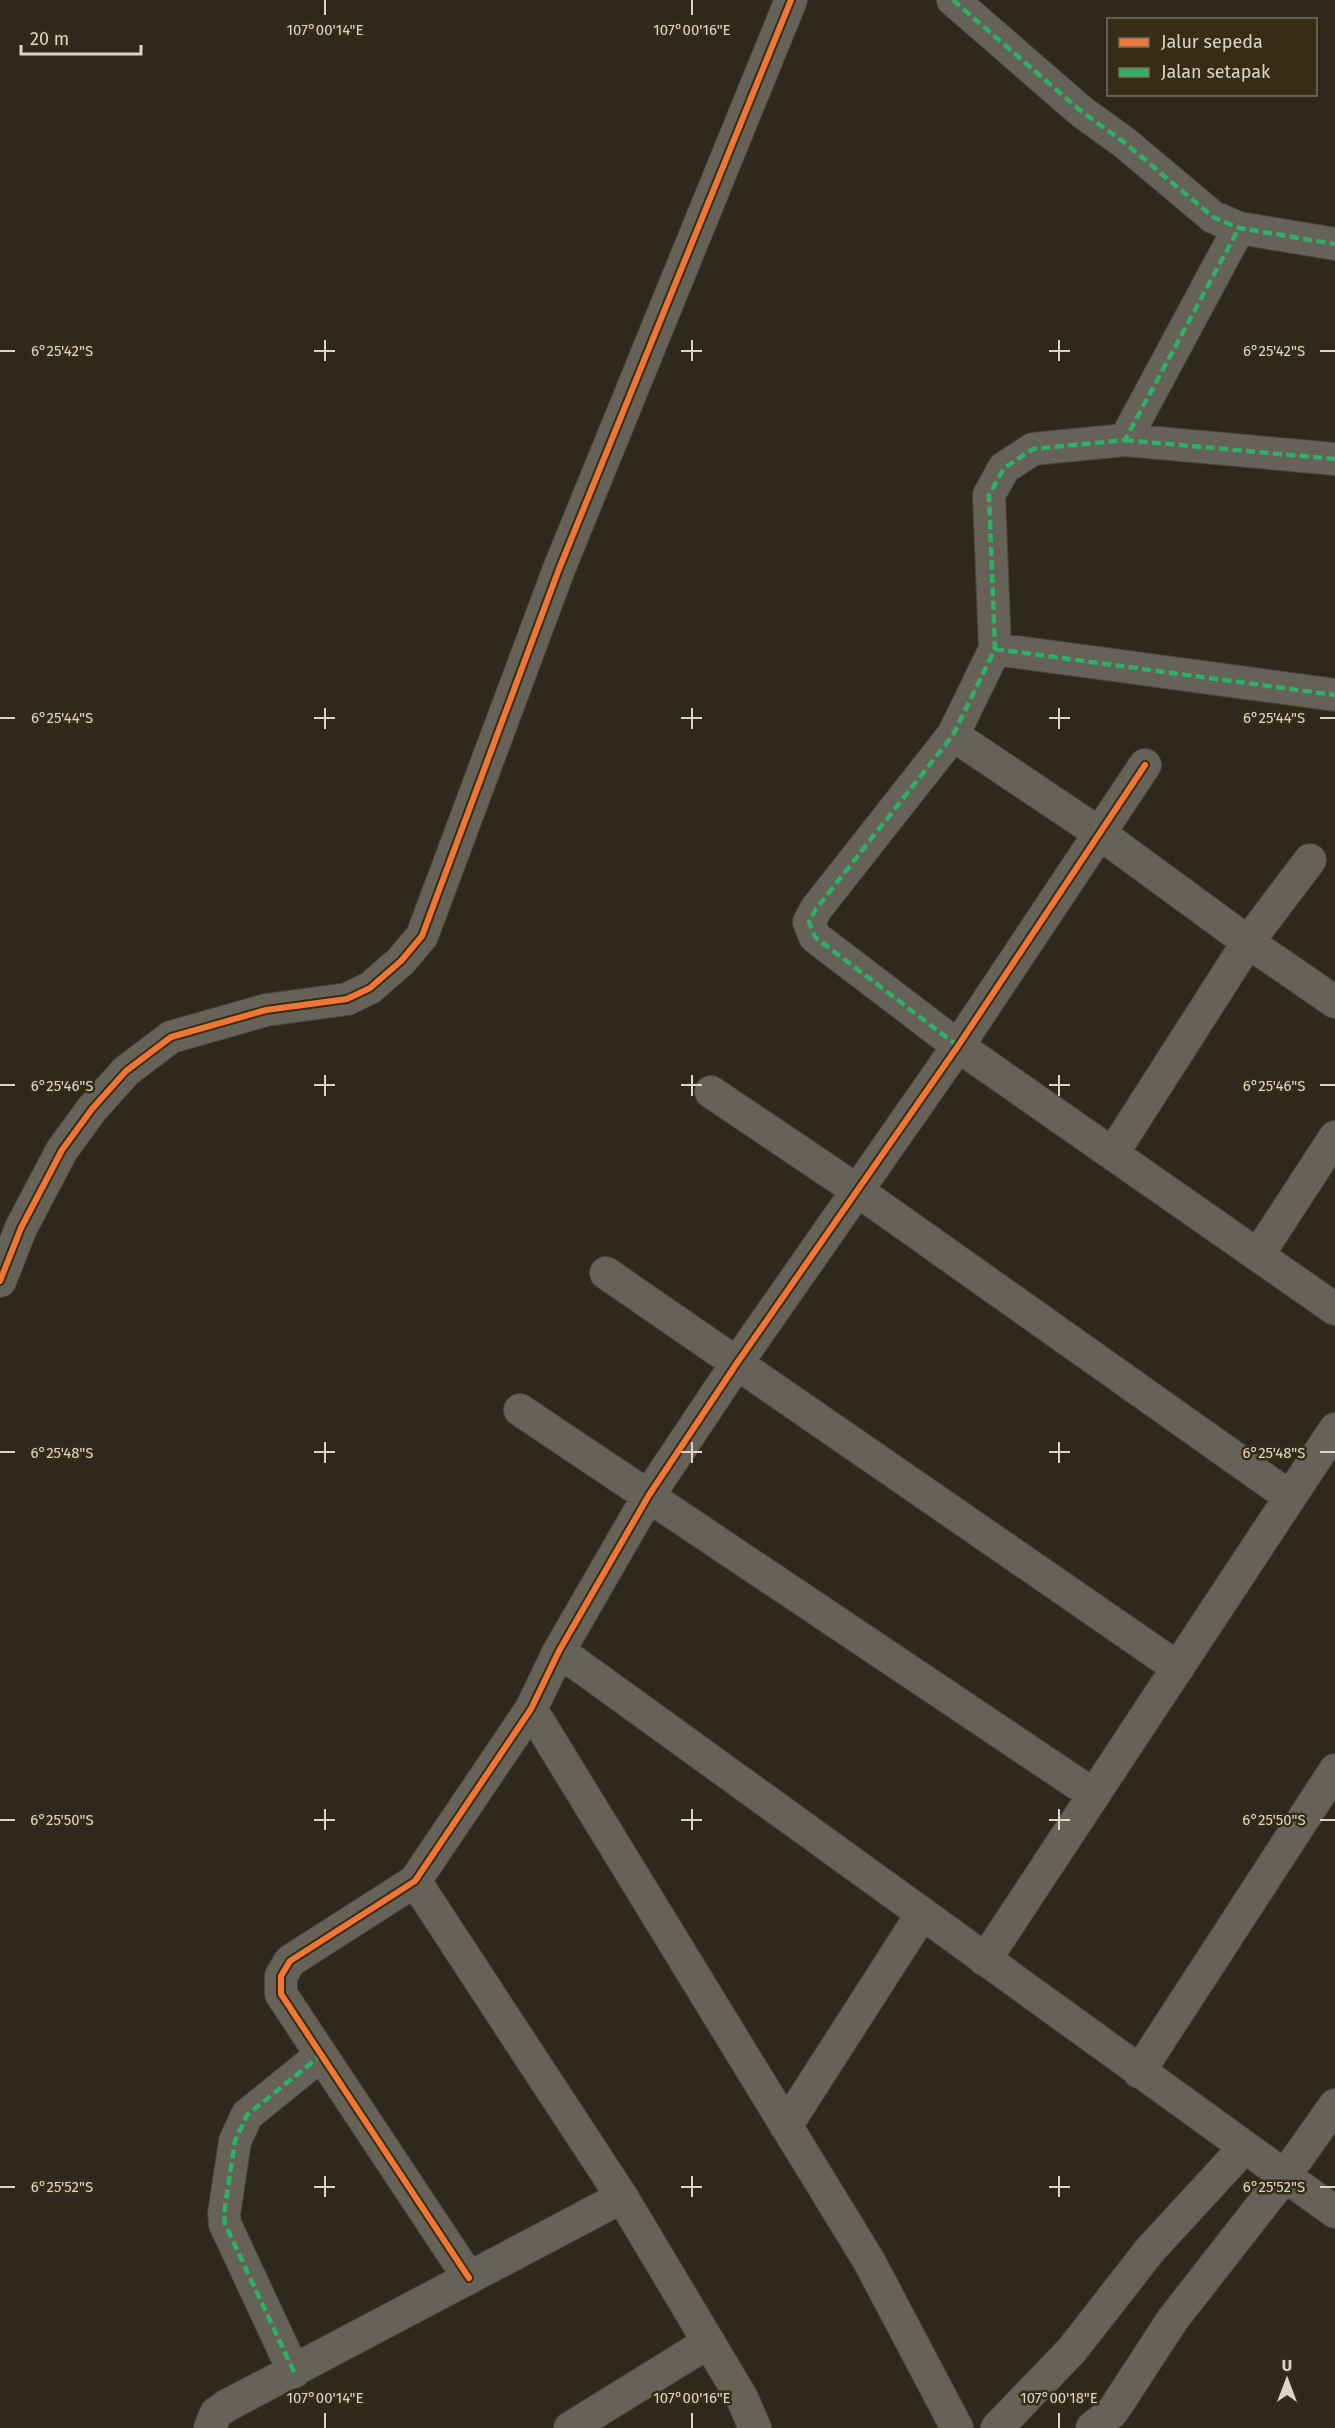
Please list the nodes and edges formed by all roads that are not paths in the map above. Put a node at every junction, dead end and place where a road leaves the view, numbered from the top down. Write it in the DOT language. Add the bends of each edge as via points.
graph roads {
  1 [pos="792,0"];
  2 [pos="953,0"];
  3 [pos="1239,228"];
  4 [pos="1335,244"];
  5 [pos="1125,440"];
  6 [pos="1335,459"];
  7 [pos="995,649"];
  8 [pos="1335,695"];
  9 [pos="953,735"];
  10 [pos="1145,765"];
  11 [pos="1099,833"];
  12 [pos="1310,860"];
  13 [pos="1248,942"];
  14 [pos="1335,1002"];
  15 [pos="958,1046"];
  16 [pos="711,1092"];
  17 [pos="1335,1137"];
  18 [pos="1113,1153"];
  19 [pos="858,1191"];
  20 [pos="1258,1255"];
  21 [pos="606,1273"];
  22 [pos="0,1281"];
  23 [pos="1335,1309"];
  24 [pos="737,1362"];
  25 [pos="520,1410"];
  26 [pos="1335,1429"];
  27 [pos="649,1495"];
  28 [pos="1290,1497"];
  29 [pos="560,1651"];
  30 [pos="1178,1668"];
  31 [pos="531,1709"];
  32 [pos="1335,1770"];
  33 [pos="1094,1795"];
  34 [pos="415,1881"];
  35 [pos="922,1914"];
  36 [pos="985,1960"];
  37 [pos="321,2055"];
  38 [pos="1138,2072"];
  39 [pos="1335,2105"];
  40 [pos="786,2126"];
  41 [pos="1244,2148"];
  42 [pos="1284,2177"];
  43 [pos="622,2197"];
  44 [pos="1335,2212"];
  45 [pos="469,2278"];
  46 [pos="709,2342"];
  47 [pos="294,2372"];
  48 [pos="210,2428"];
  49 [pos="570,2428"];
  50 [pos="755,2428"];
  51 [pos="957,2428"];
  52 [pos="997,2428"];
  53 [pos="1092,2428"];
  1 -- 22 [label="street" via="560,570 422,936 370,988 347,999 266,1010 171,1037 126,1071 62,1150 21,1228"];
  2 -- 3 [label="street" via="1082,112 1213,217"];
  3 -- 4 [label="street"];
  3 -- 5 [label="street"];
  5 -- 6 [label="street"];
  5 -- 7 [label="street" via="1033,449 1004,468 989,495"];
  7 -- 8 [label="street"];
  7 -- 9 [label="street"];
  9 -- 11 [label="street"];
  9 -- 15 [label="street" via="809,922 815,937"];
  10 -- 11 [label="street"];
  11 -- 13 [label="street"];
  11 -- 15 [label="street"];
  12 -- 13 [label="street"];
  13 -- 14 [label="street"];
  13 -- 18 [label="street"];
  15 -- 18 [label="street"];
  15 -- 19 [label="street"];
  16 -- 19 [label="street"];
  17 -- 20 [label="street"];
  18 -- 20 [label="street"];
  19 -- 24 [label="street"];
  19 -- 28 [label="street"];
  20 -- 23 [label="street"];
  21 -- 24 [label="street"];
  24 -- 27 [label="street"];
  24 -- 30 [label="street"];
  25 -- 27 [label="street"];
  26 -- 28 [label="street"];
  27 -- 29 [label="street"];
  27 -- 33 [label="street"];
  28 -- 30 [label="street"];
  29 -- 31 [label="street"];
  29 -- 35 [label="street"];
  30 -- 33 [label="street"];
  31 -- 34 [label="street"];
  31 -- 40 [label="street"];
  32 -- 38 [label="street"];
  33 -- 36 [label="street"];
  34 -- 37 [label="street" via="290,1961 281,1976 280,1994"];
  34 -- 43 [label="street"];
  35 -- 36 [label="street"];
  35 -- 40 [label="street"];
  36 -- 38 [label="street"];
  37 -- 45 [label="street"];
  37 -- 47 [label="street" via="248,2115 235,2141 224,2214 225,2224"];
  38 -- 41 [label="street"];
  39 -- 42 [label="street"];
  40 -- 51 [label="street" via="869,2261"];
  41 -- 42 [label="street"];
  41 -- 52 [label="street" via="1150,2250 1072,2350"];
  42 -- 44 [label="street"];
  42 -- 53 [label="street" via="1173,2319 1113,2411"];
  43 -- 45 [label="street"];
  43 -- 46 [label="street"];
  45 -- 47 [label="street"];
  46 -- 49 [label="street"];
  46 -- 50 [label="street"];
  47 -- 48 [label="street" via="226,2406 216,2413"];
}
